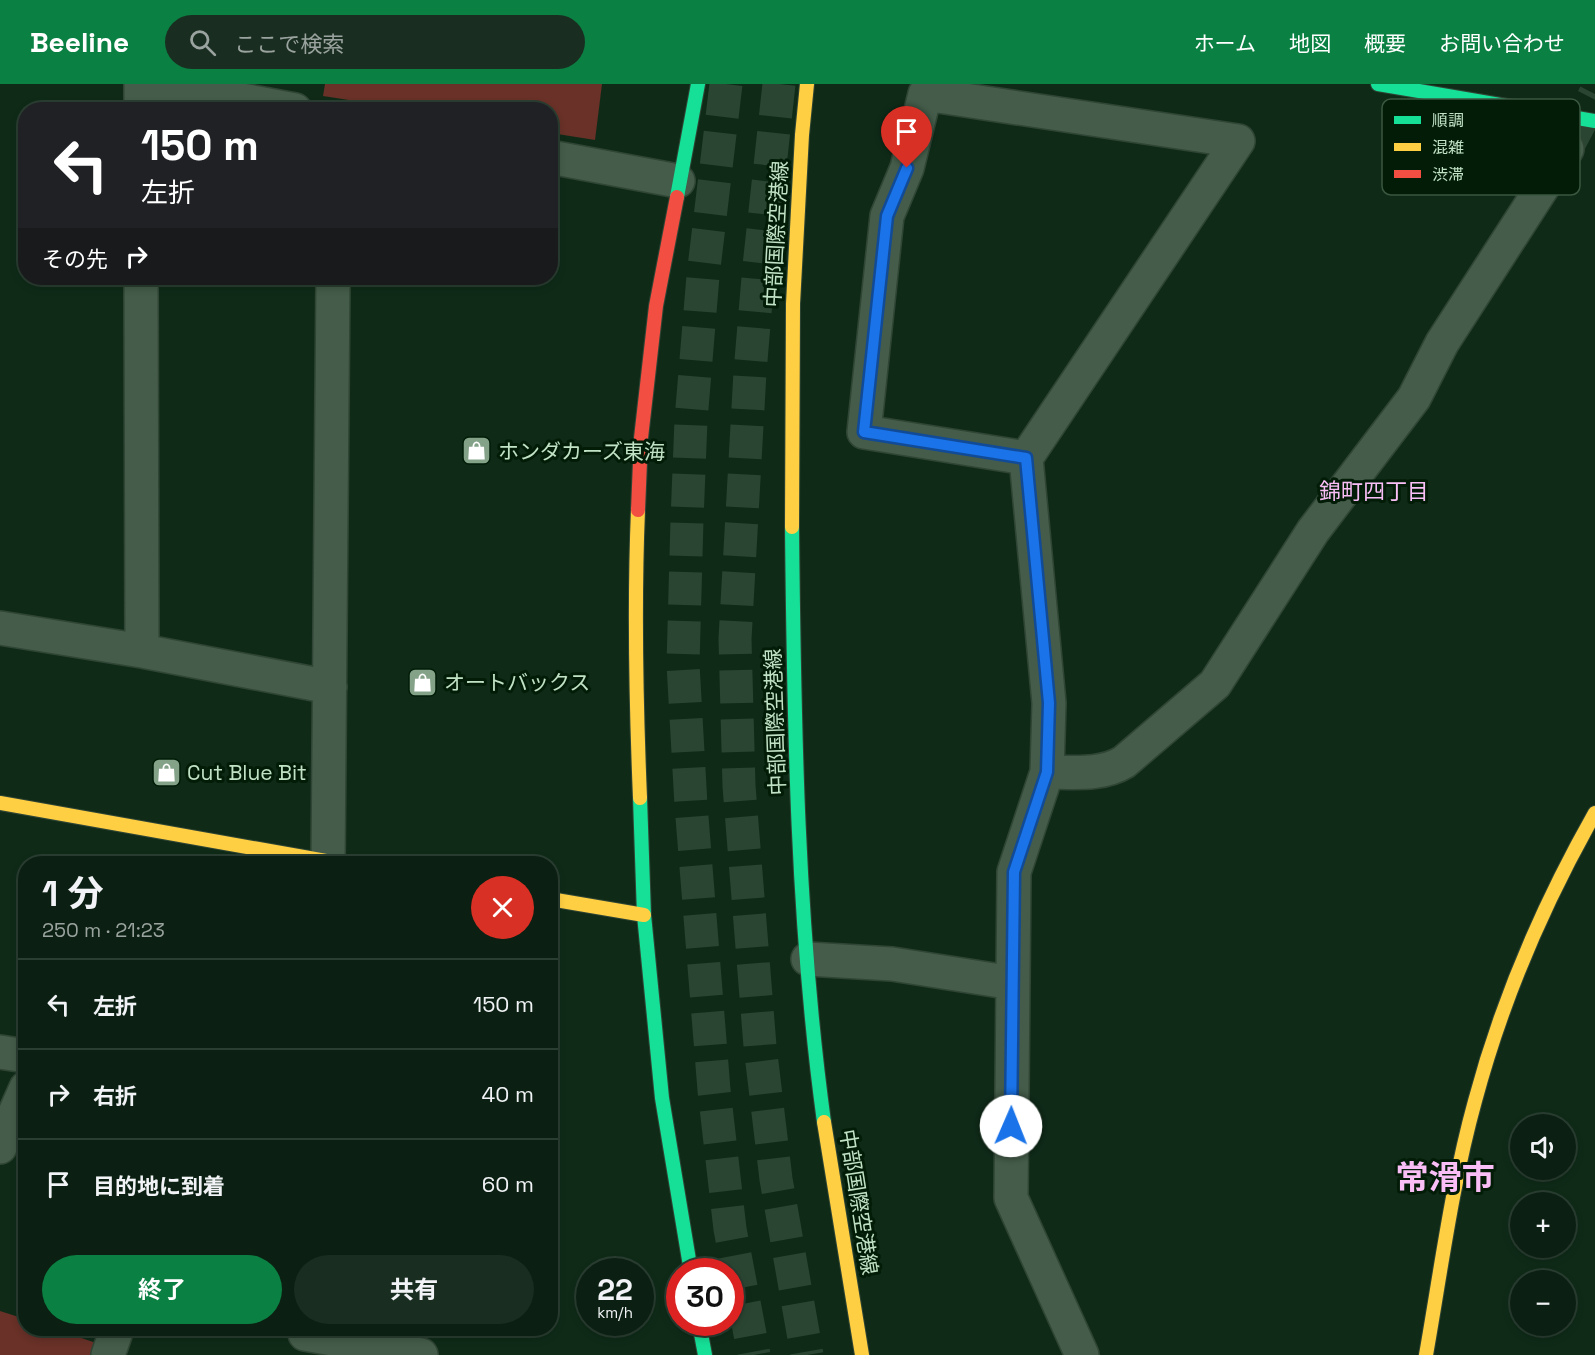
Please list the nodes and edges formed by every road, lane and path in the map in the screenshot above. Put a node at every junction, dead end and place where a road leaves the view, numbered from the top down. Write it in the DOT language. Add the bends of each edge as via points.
graph roads {
  1 [pos="141,84"];
  2 [pos="157,84"];
  3 [pos="698,84"];
  4 [pos="807,84"];
  5 [pos="1378,84"];
  6 [pos="1466,99"];
  7 [pos="141,102"];
  8 [pos="253,102"];
  9 [pos="1580,118"];
  10 [pos="1595,121"];
  11 [pos="558,159"];
  12 [pos="678,181"];
  13 [pos="1537,195"];
  14 [pos="141,285"];
  15 [pos="333,285"];
  16 [pos="1026,458"];
  17 [pos="0,628"];
  18 [pos="142,651"];
  19 [pos="330,687"];
  20 [pos="1047,772"];
  21 [pos="0,803"];
  22 [pos="1595,813"];
  23 [pos="294,856"];
  24 [pos="333,856"];
  25 [pos="558,900"];
  26 [pos="644,915"];
  27 [pos="808,959"];
  28 [pos="1013,983"];
  29 [pos="0,1052"];
  30 [pos="18,1055"];
  31 [pos="18,1106"];
  32 [pos="0,1147"];
  33 [pos="689,1258"];
  34 [pos="115,1336"];
  35 [pos="701,1336"];
  36 [pos="303,1339"];
  37 [pos="108,1355"];
  38 [pos="421,1355"];
  39 [pos="705,1355"];
  40 [pos="862,1355"];
  41 [pos="1082,1355"];
  42 [pos="1426,1355"];
  1 -- 7 [label="street"];
  2 -- 8 [label="street"];
  3 -- 12 [label="main road"];
  4 -- 27 [label="main road, 中部国際空港線" via="793,275 791,401 794,699"];
  5 -- 6 [label="main road"];
  9 -- 10 [label="main road"];
  11 -- 12 [label="street"];
  12 -- 26 [label="main road" via="656,306 641,438 636,560"];
  13 -- 20 [label="street" via="1442,343 1414,398 1313,531 1215,684 1113,769"];
  14 -- 18 [label="street"];
  15 -- 19 [label="street"];
  16 -- 16 [label="street" via="1059,409 1238,141 925,94 907,168 887,216 864,432"];
  16 -- 20 [label="street" via="1049,703"];
  17 -- 18 [label="street"];
  18 -- 19 [label="street"];
  19 -- 24 [label="street"];
  20 -- 28 [label="street" via="1014,872"];
  21 -- 23 [label="main road"];
  22 -- 42 [label="main road" via="1546,904 1485,1067 1464,1148"];
  25 -- 26 [label="main road"];
  26 -- 33 [label="main road" via="662,1098"];
  27 -- 28 [label="street" via="892,964"];
  27 -- 40 [label="main road, 中部国際空港線" via="832,1175"];
  28 -- 41 [label="street" via="1011,1198"];
  29 -- 30 [label="street"];
  31 -- 32 [label="street"];
  34 -- 37 [label="street"];
  35 -- 39 [label="main road"];
  36 -- 38 [label="street"];
}
